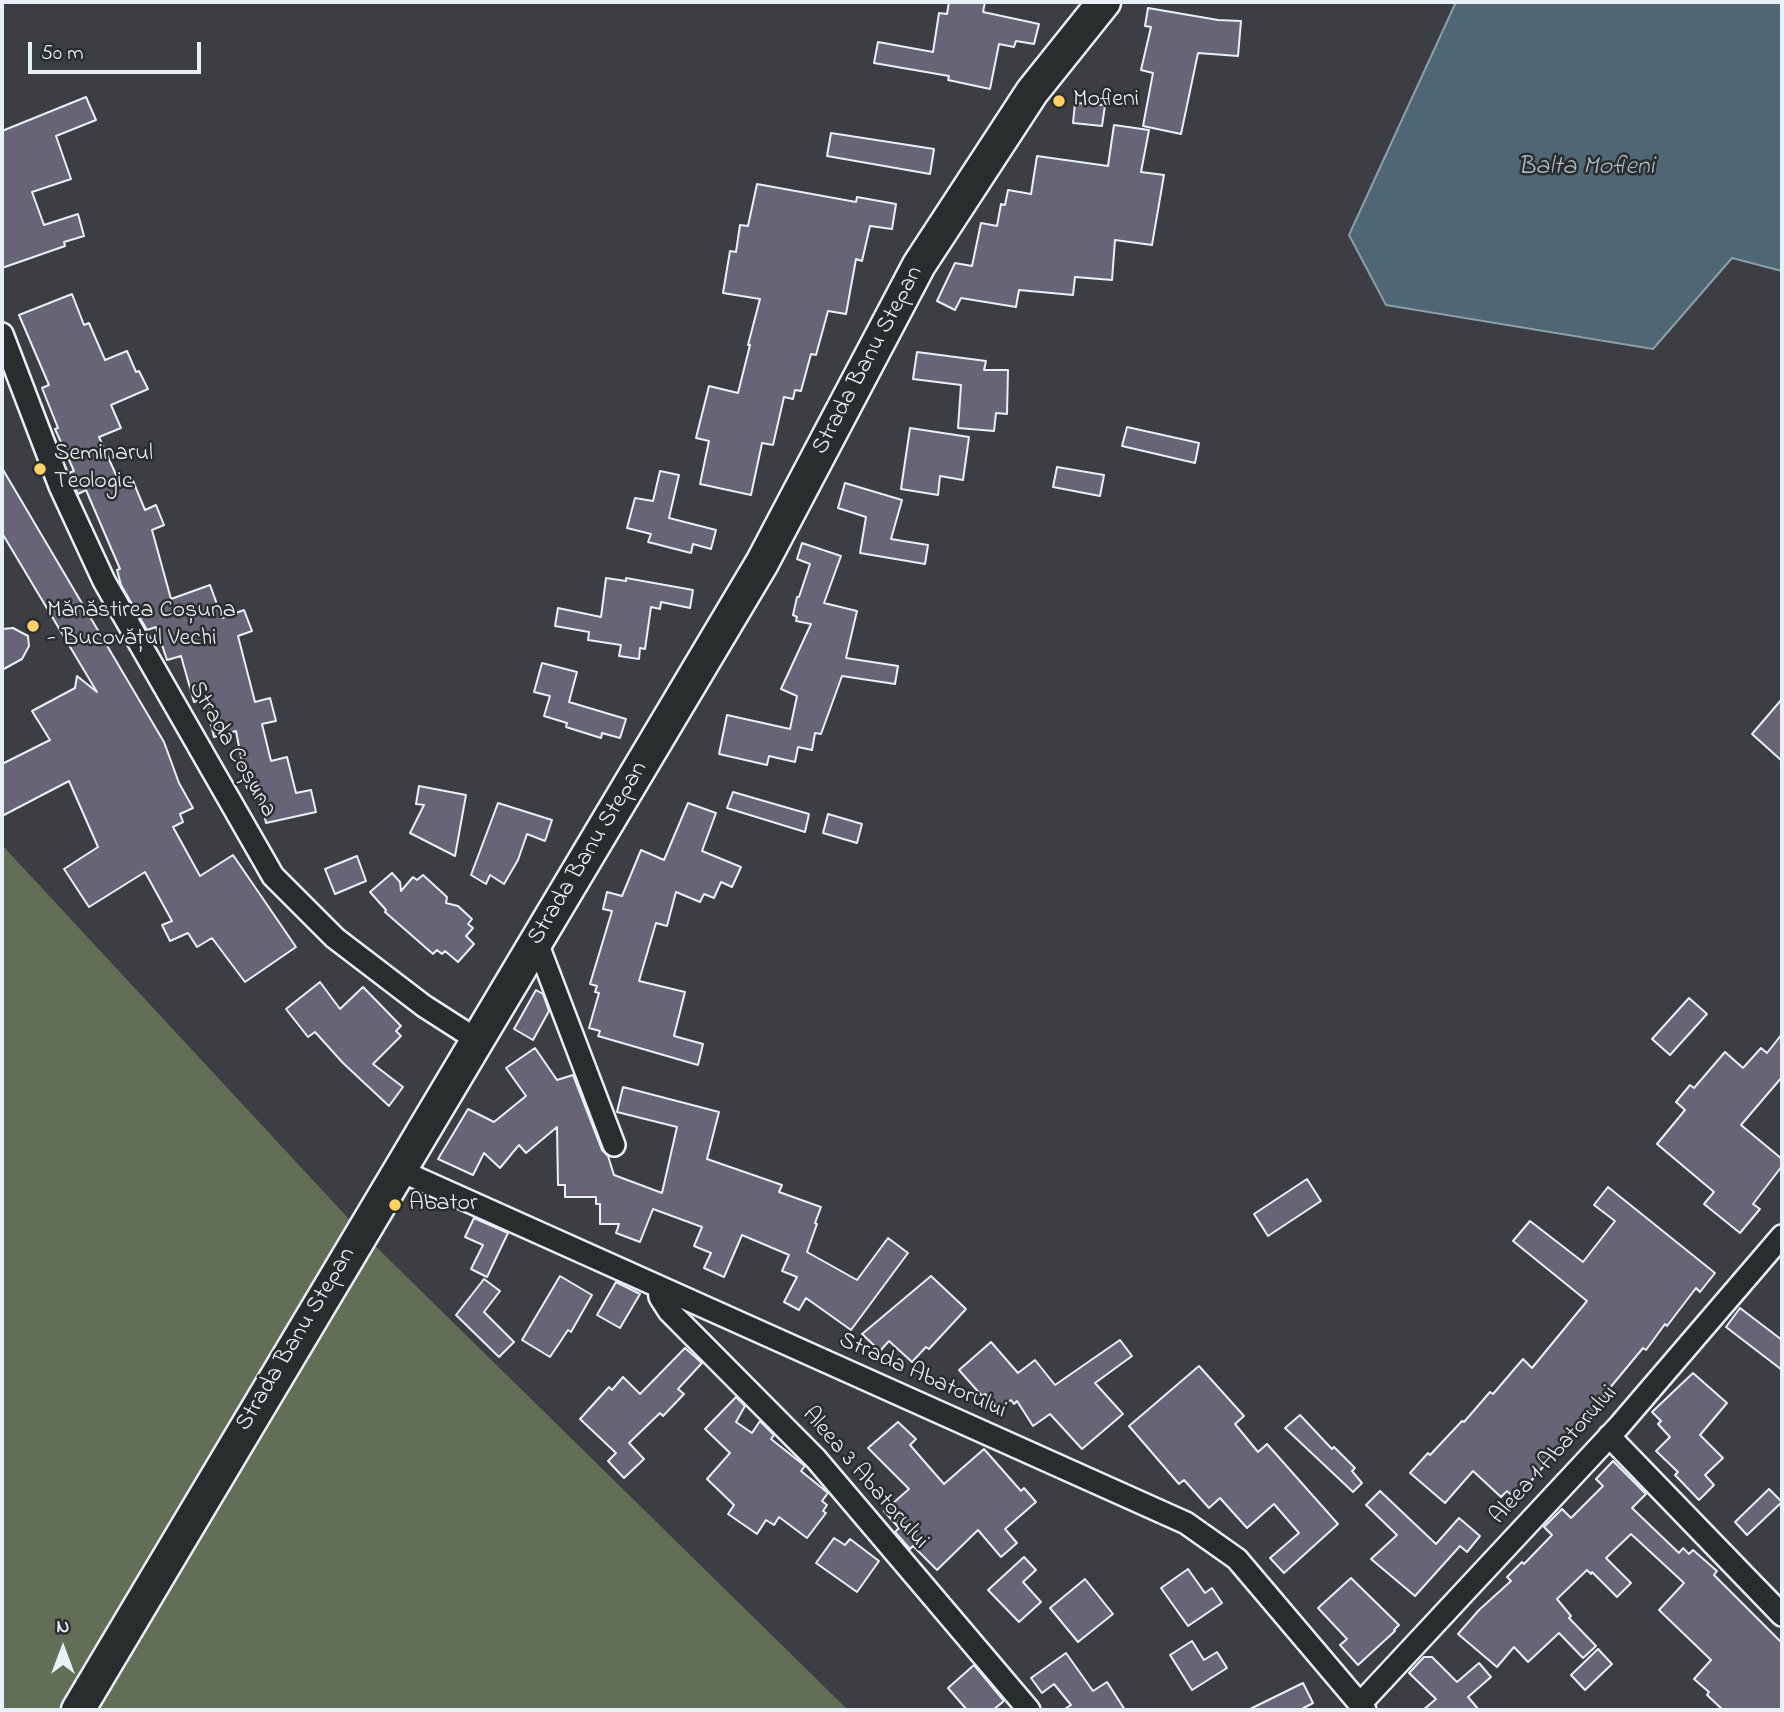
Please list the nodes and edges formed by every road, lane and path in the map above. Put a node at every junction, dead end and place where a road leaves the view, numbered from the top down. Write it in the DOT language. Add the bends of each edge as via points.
graph roads {
  1 [pos="1104,2"];
  2 [pos="2,334"];
  3 [pos="536,940"];
  4 [pos="477,1040"];
  5 [pos="614,1145"];
  6 [pos="399,1170"];
  7 [pos="1782,1236"];
  8 [pos="659,1287"];
  9 [pos="1609,1436"];
  10 [pos="1782,1615"];
  11 [pos="1362,1707"];
  12 [pos="78,1710"];
  13 [pos="1029,1710"];
  1 -- 3 [label="main road, Strada Banu Stepan" via="1032,92 919,265 762,563"];
  2 -- 4 [label="street, Strada Coșuna" via="60,486 104,581 273,876 335,938"];
  3 -- 4 [label="main road, Strada Banu Stepan"];
  3 -- 5 [label="street"];
  4 -- 6 [label="main road, Strada Banu Stepan"];
  6 -- 8 [label="street, Strada Abatorului"];
  6 -- 12 [label="main road, Strada Banu Stepan"];
  7 -- 9 [label="street, Aleea 1 Abatorului"];
  8 -- 11 [label="street, Strada Abatorului" via="1186,1523 1237,1559"];
  8 -- 13 [label="street, Aleea 3 Abatorului" via="669,1311 816,1460"];
  9 -- 10 [label="street"];
  9 -- 11 [label="street, Aleea 1 Abatorului"];
}
